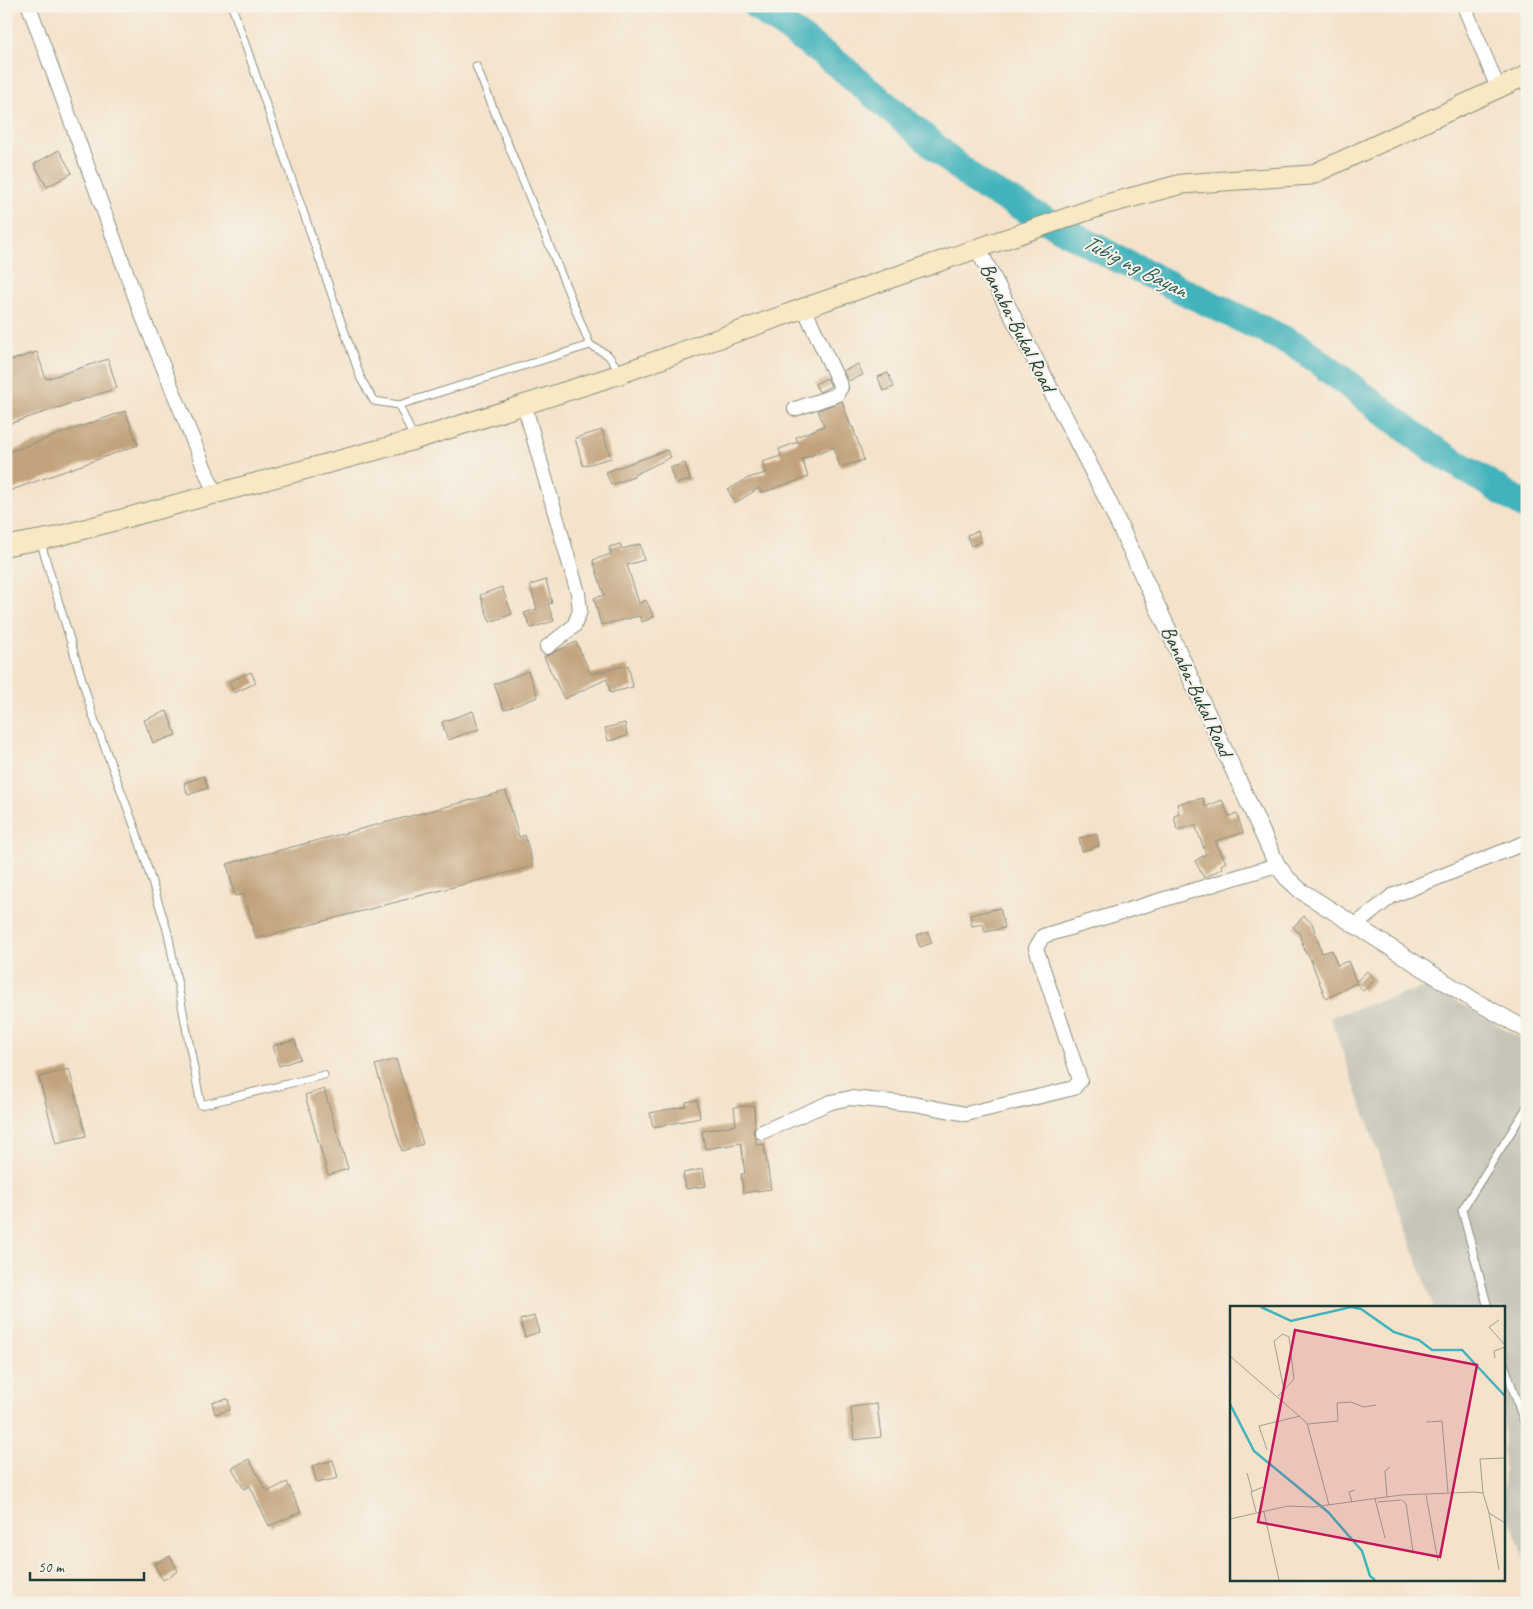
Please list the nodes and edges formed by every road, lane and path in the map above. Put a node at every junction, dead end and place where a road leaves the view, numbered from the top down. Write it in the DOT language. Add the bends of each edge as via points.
graph roads {
  1 [pos="29,6"];
  2 [pos="232,6"];
  3 [pos="1464,6"];
  4 [pos="476,66"];
  5 [pos="1527,75"];
  6 [pos="1498,88"];
  7 [pos="978,249"];
  8 [pos="804,308"];
  9 [pos="590,345"];
  10 [pos="620,373"];
  11 [pos="524,404"];
  12 [pos="399,405"];
  13 [pos="794,409"];
  14 [pos="414,440"];
  15 [pos="215,494"];
  16 [pos="40,540"];
  17 [pos="6,546"];
  18 [pos="548,647"];
  19 [pos="1527,842"];
  20 [pos="1276,865"];
  21 [pos="1354,926"];
  22 [pos="1527,1030"];
  23 [pos="324,1074"];
  24 [pos="1526,1109"];
  25 [pos="762,1132"];
  26 [pos="1487,1306"];
  27 [pos="1506,1369"];
  28 [pos="1527,1431"];
  1 -- 15 [label="street" via="140,310"];
  2 -- 12 [label="lane" via="361,379 374,402"];
  3 -- 6 [label="street"];
  4 -- 9 [label="lane"];
  5 -- 6 [label="main road"];
  6 -- 7 [label="main road" via="1311,175 1182,184 1107,204"];
  7 -- 8 [label="main road"];
  7 -- 20 [label="street, Banaba-Bukal Road" via="1108,501"];
  8 -- 10 [label="main road"];
  8 -- 13 [label="street" via="841,386 836,395"];
  9 -- 10 [label="lane" via="608,355"];
  9 -- 12 [label="lane"];
  10 -- 11 [label="main road"];
  11 -- 14 [label="main road"];
  11 -- 18 [label="street" via="578,593 580,611 574,626"];
  12 -- 14 [label="lane"];
  14 -- 15 [label="main road"];
  15 -- 16 [label="main road"];
  16 -- 17 [label="main road"];
  16 -- 23 [label="lane" via="93,716 135,828 168,933 201,1105"];
  19 -- 21 [label="street" via="1392,896"];
  20 -- 21 [label="street, Banaba-Bukal Road" via="1301,891"];
  20 -- 25 [label="street" via="1043,936 1036,948 1080,1080 1074,1088 966,1114 914,1104 850,1098 831,1102"];
  21 -- 22 [label="street, Banaba-Bukal Road"];
  24 -- 26 [label="lane" via="1462,1210"];
  27 -- 28 [label="lane"];
}
